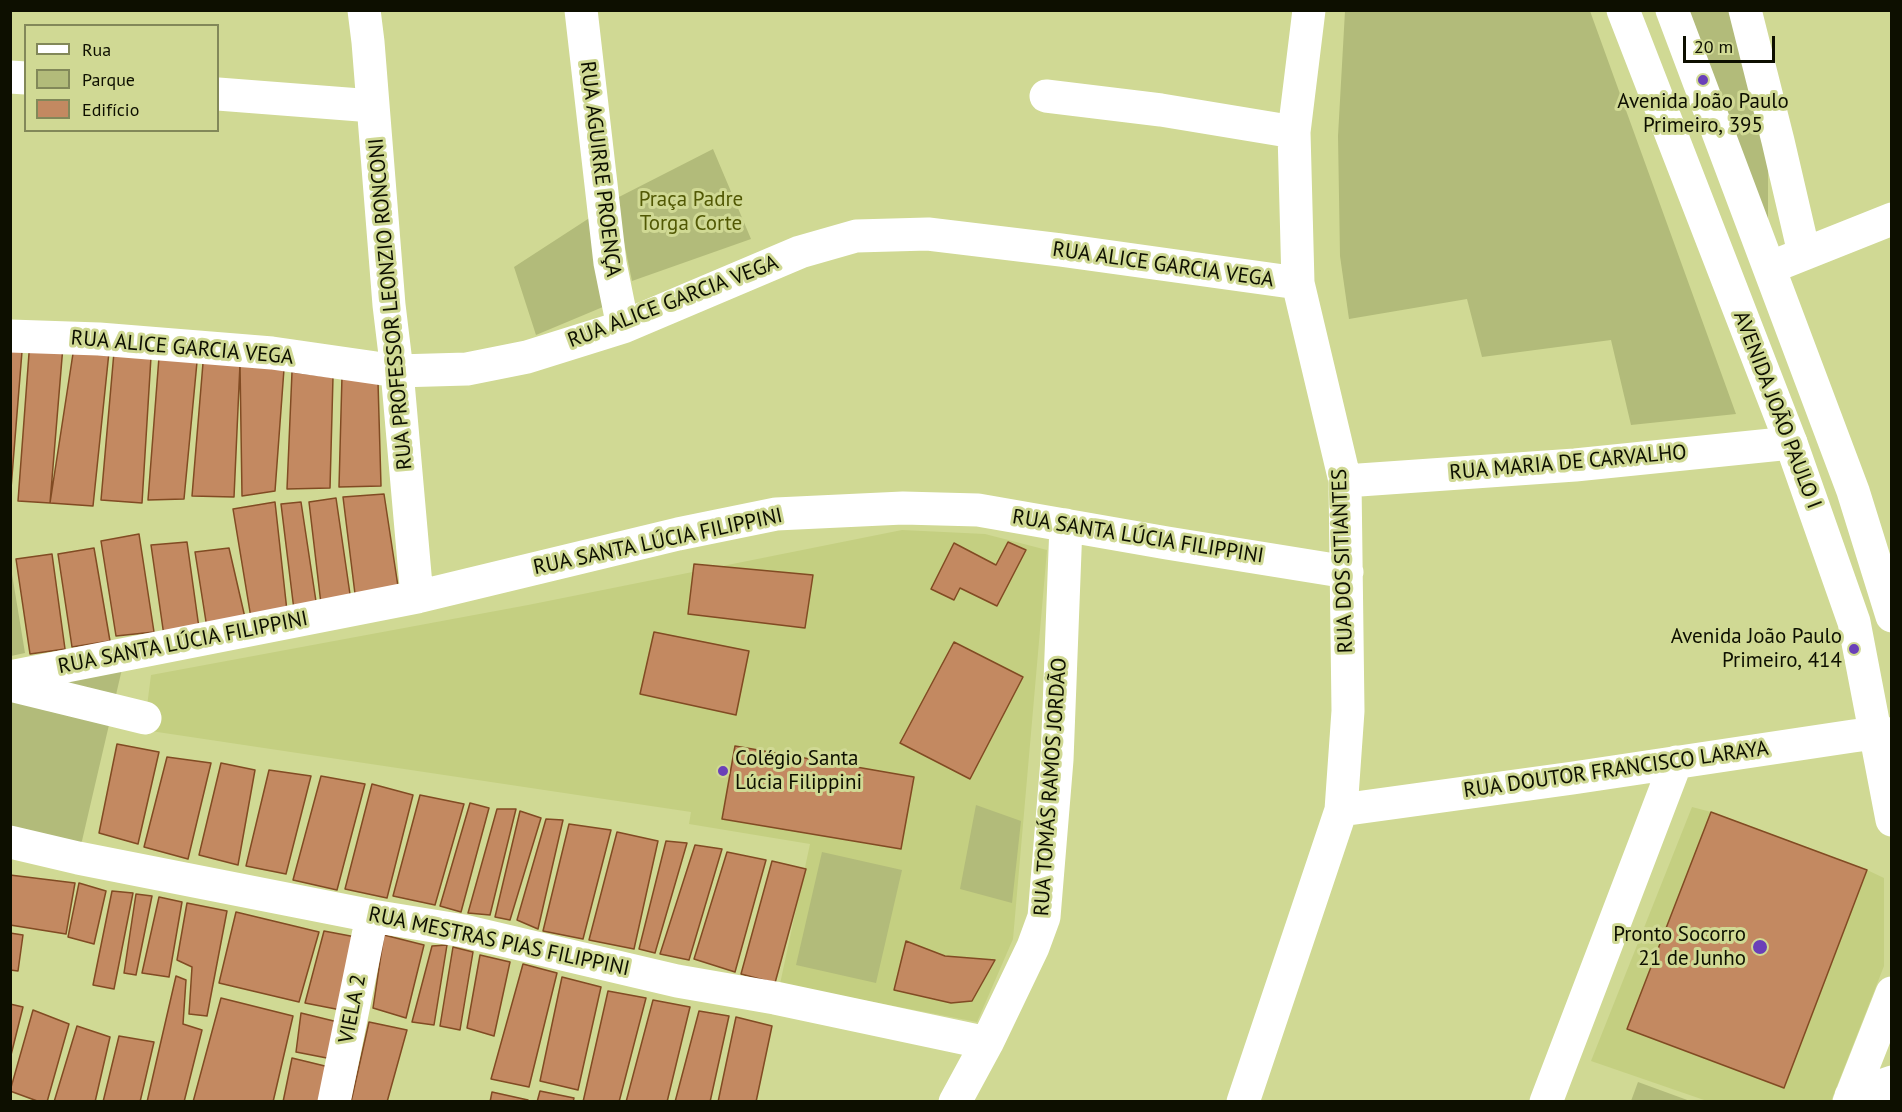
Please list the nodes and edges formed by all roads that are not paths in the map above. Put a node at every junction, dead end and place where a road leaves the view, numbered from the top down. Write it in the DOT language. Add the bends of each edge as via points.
graph roads {
  1 [pos="364,10"];
  2 [pos="581,10"];
  3 [pos="1623,10"];
  4 [pos="1672,10"];
  5 [pos="1744,10"];
  6 [pos="1301,16"];
  7 [pos="219,94"];
  8 [pos="1046,96"];
  9 [pos="373,106"];
  10 [pos="1294,132"];
  11 [pos="1682,163"];
  12 [pos="1892,219"];
  13 [pos="1804,254"];
  14 [pos="1768,269"];
  15 [pos="1298,284"];
  16 [pos="623,327"];
  17 [pos="10,336"];
  18 [pos="397,371"];
  19 [pos="1791,442"];
  20 [pos="1345,481"];
  21 [pos="1066,525"];
  22 [pos="1347,572"];
  23 [pos="417,597"];
  24 [pos="1892,616"];
  25 [pos="10,677"];
  26 [pos="10,685"];
  27 [pos="145,718"];
  28 [pos="1884,733"];
  29 [pos="1676,762"];
  30 [pos="1341,810"];
  31 [pos="1892,820"];
  32 [pos="10,842"];
  33 [pos="372,916"];
  34 [pos="1892,993"];
  35 [pos="987,1042"];
  36 [pos="1892,1082"];
  37 [pos="1850,1099"];
  38 [pos="334,1101"];
  39 [pos="955,1101"];
  40 [pos="1243,1101"];
  41 [pos="1546,1101"];
  1 -- 9 [label="street, RUA PROFESSOR LEONZIO RONCONI"];
  2 -- 16 [label="street, RUA AGUIRRE PROENÇA" via="610,263"];
  3 -- 11 [label="street, AVENIDA JOÃO PAULO I"];
  4 -- 14 [label="street, AVENIDA JOÃO PAULO I"];
  5 -- 13 [label="street"];
  6 -- 10 [label="street, RUA DOS SITIANTES"];
  7 -- 9 [label="street"];
  8 -- 10 [label="street"];
  9 -- 18 [label="street, RUA PROFESSOR LEONZIO RONCONI"];
  10 -- 15 [label="street, RUA DOS SITIANTES"];
  11 -- 14 [label="street" via="1716,192 1746,262 1756,269"];
  11 -- 19 [label="street, AVENIDA JOÃO PAULO I"];
  12 -- 13 [label="street"];
  13 -- 14 [label="street"];
  14 -- 24 [label="street, AVENIDA JOÃO PAULO I" via="1853,491"];
  15 -- 16 [label="street, RUA ALICE GARCIA VEGA" via="928,234 856,236 800,252"];
  15 -- 20 [label="street, RUA DOS SITIANTES"];
  16 -- 18 [label="street, RUA ALICE GARCIA VEGA" via="527,357 467,369"];
  17 -- 18 [label="street, RUA ALICE GARCIA VEGA" via="272,353"];
  18 -- 23 [label="street, RUA PROFESSOR LEONZIO RONCONI"];
  19 -- 20 [label="street, RUA MARIA DE CARVALHO" via="1575,465"];
  19 -- 28 [label="street, AVENIDA JOÃO PAULO I" via="1854,622"];
  20 -- 22 [label="street, RUA DOS SITIANTES"];
  21 -- 22 [label="street, RUA SANTA LÚCIA FILIPPINI"];
  21 -- 23 [label="street, RUA SANTA LÚCIA FILIPPINI" via="978,510 903,508 777,514"];
  21 -- 35 [label="street, RUA TOMÁS RAMOS JORDÃO" via="1057,760 1044,917"];
  22 -- 30 [label="street, RUA DOS SITIANTES" via="1348,711"];
  23 -- 25 [label="street, RUA SANTA LÚCIA FILIPPINI"];
  26 -- 27 [label="street"];
  28 -- 29 [label="street, RUA DOUTOR FRANCISCO LARAYA"];
  28 -- 31 [label="street, AVENIDA JOÃO PAULO I"];
  29 -- 30 [label="street, RUA DOUTOR FRANCISCO LARAYA"];
  29 -- 41 [label="street"];
  30 -- 40 [label="street, RUA DOS SITIANTES"];
  32 -- 33 [label="street, RUA MESTRAS PIAS FILIPPINI"];
  33 -- 35 [label="street, RUA MESTRAS PIAS FILIPPINI" via="464,931 677,981"];
  33 -- 38 [label="street, VIELA 2"];
  34 -- 37 [label="street"];
  35 -- 39 [label="street, RUA TOMÁS RAMOS JORDÃO"];
  36 -- 37 [label="street"];
}
